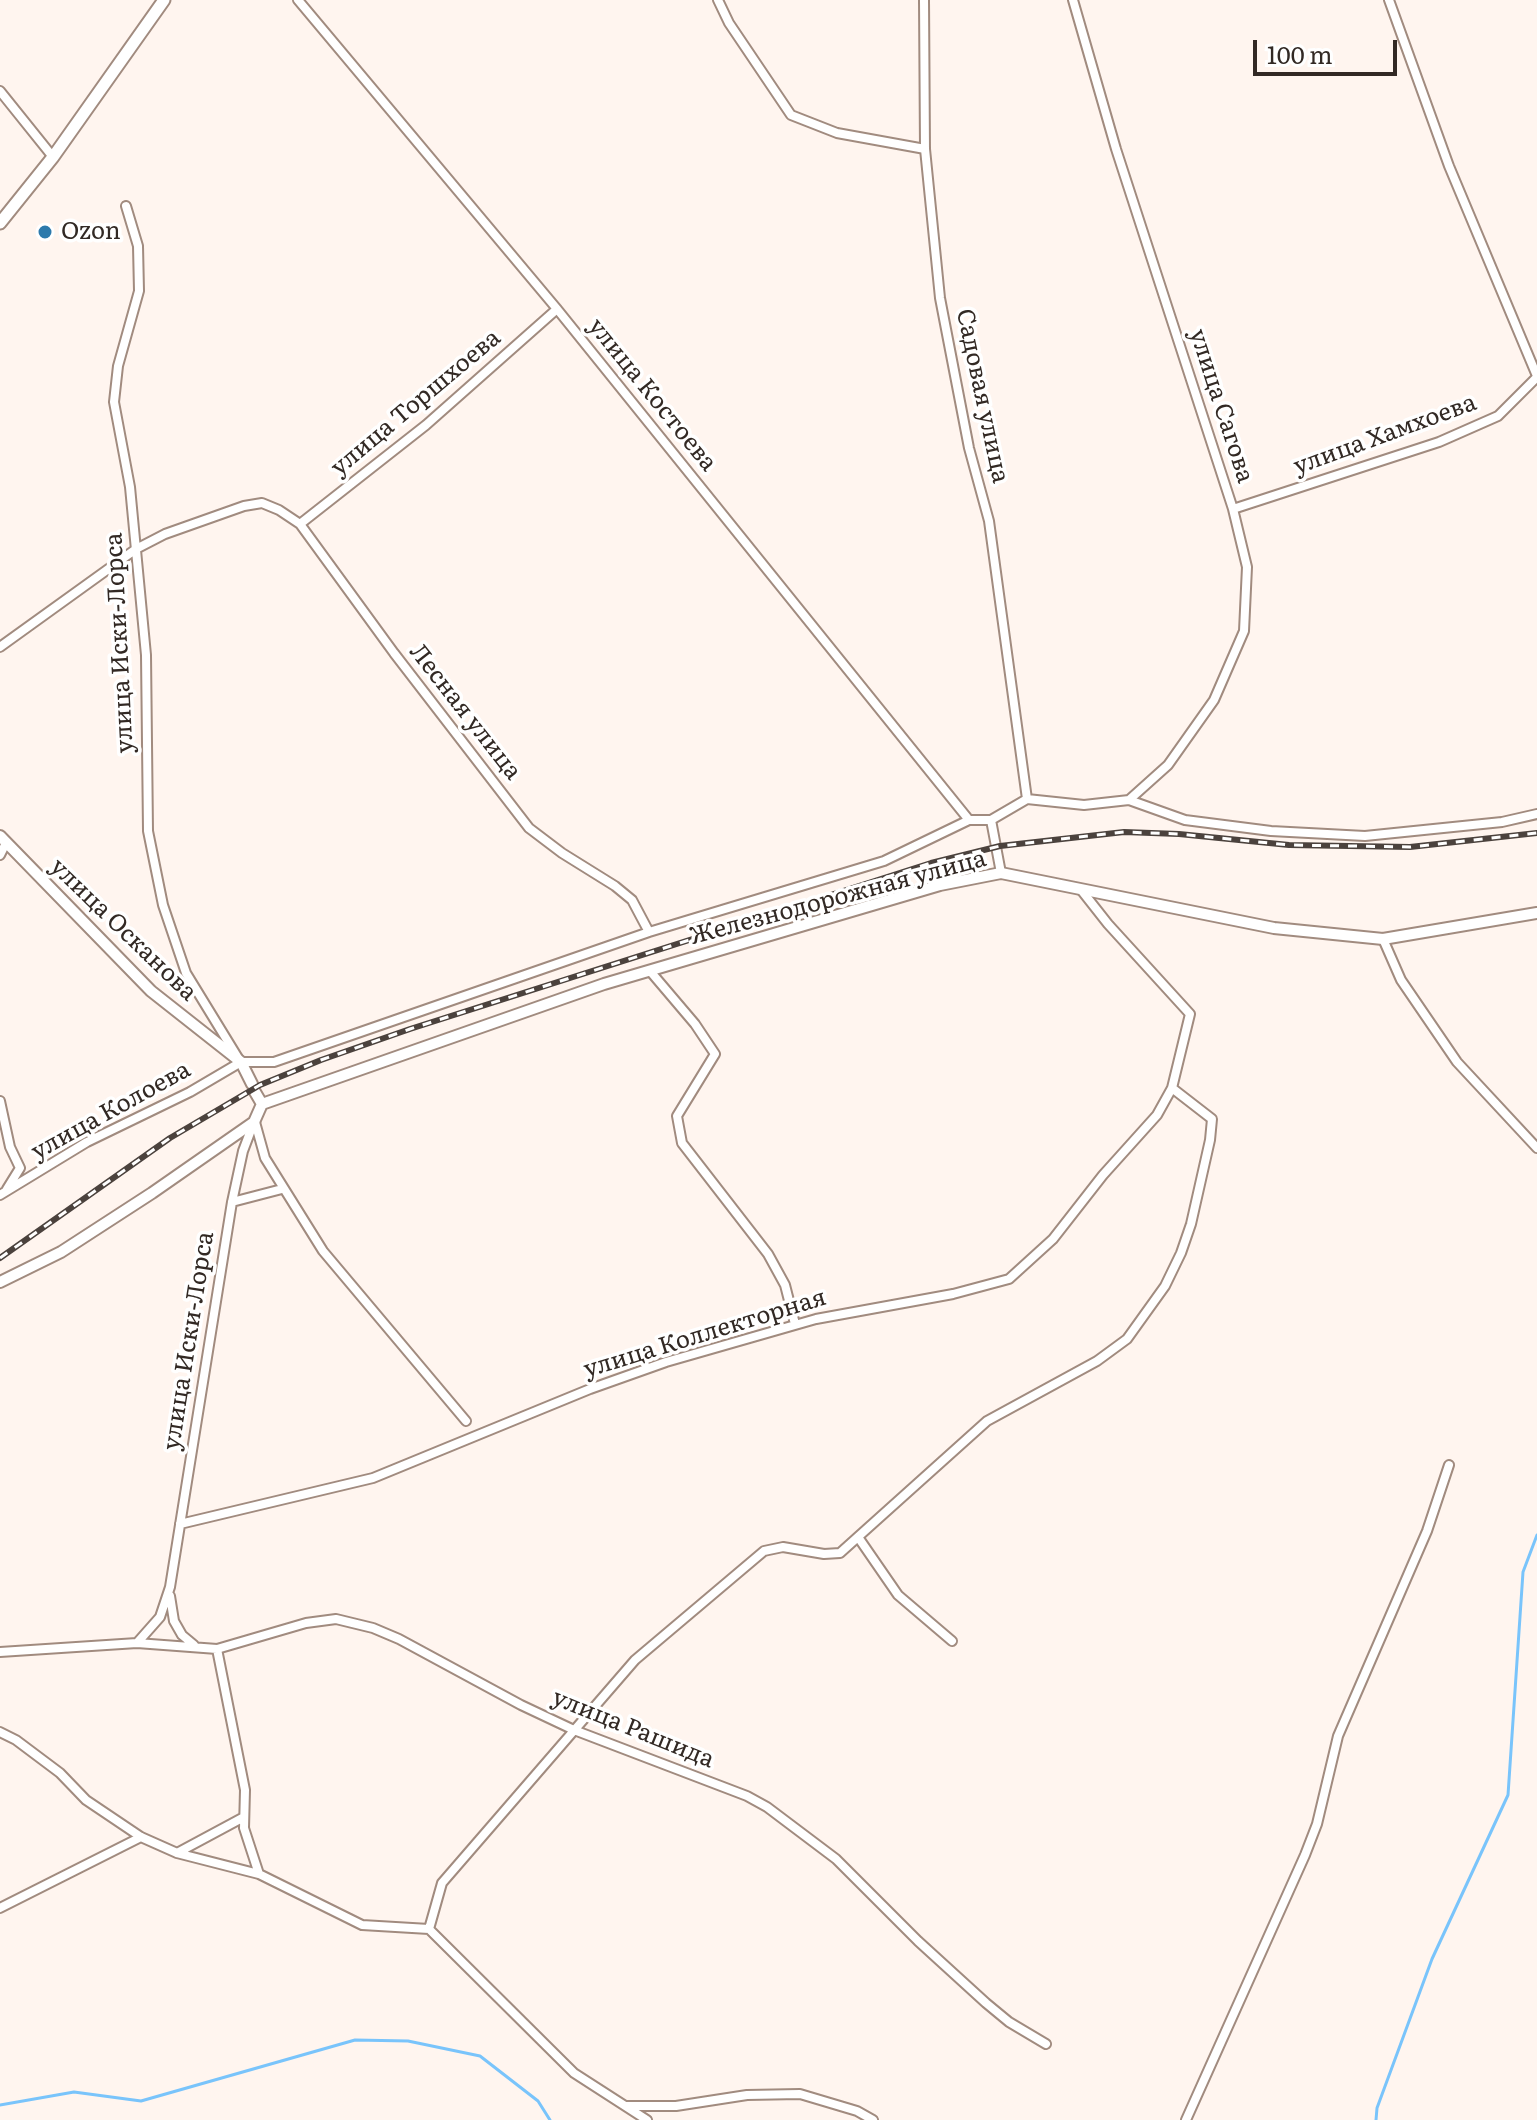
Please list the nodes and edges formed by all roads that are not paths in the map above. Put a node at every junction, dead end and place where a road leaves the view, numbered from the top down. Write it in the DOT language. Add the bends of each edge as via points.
graph roads {
  1 [pos="164,0"];
  2 [pos="298,0"];
  3 [pos="718,0"];
  4 [pos="924,0"];
  5 [pos="1073,0"];
  6 [pos="1389,0"];
  7 [pos="0,91"];
  8 [pos="925,149"];
  9 [pos="53,157"];
  10 [pos="126,206"];
  11 [pos="0,223"];
  12 [pos="557,309"];
  13 [pos="1537,377"];
  14 [pos="1233,509"];
  15 [pos="300,524"];
  16 [pos="136,549"];
  17 [pos="0,647"];
  18 [pos="1027,799"];
  19 [pos="1129,800"];
  20 [pos="1537,814"];
  21 [pos="969,820"];
  22 [pos="991,820"];
  23 [pos="3,840"];
  24 [pos="0,855"];
  25 [pos="1001,873"];
  26 [pos="1082,891"];
  27 [pos="1537,913"];
  28 [pos="649,932"];
  29 [pos="1383,939"];
  30 [pos="650,971"];
  31 [pos="241,1062"];
  32 [pos="1172,1088"];
  33 [pos="0,1101"];
  34 [pos="262,1104"];
  35 [pos="254,1122"];
  36 [pos="227,1140"];
  37 [pos="1537,1148"];
  38 [pos="243,1151"];
  39 [pos="282,1189"];
  40 [pos="2,1194"];
  41 [pos="232,1202"];
  42 [pos="0,1282"];
  43 [pos="795,1324"];
  44 [pos="466,1421"];
  45 [pos="1449,1465"];
  46 [pos="180,1524"];
  47 [pos="858,1537"];
  48 [pos="170,1587"];
  49 [pos="952,1641"];
  50 [pos="137,1643"];
  51 [pos="194,1645"];
  52 [pos="217,1649"];
  53 [pos="0,1652"];
  54 [pos="574,1730"];
  55 [pos="0,1732"];
  56 [pos="244,1817"];
  57 [pos="141,1837"];
  58 [pos="177,1853"];
  59 [pos="259,1874"];
  60 [pos="0,1908"];
  61 [pos="429,1929"];
  62 [pos="1046,2044"];
  63 [pos="625,2106"];
  64 [pos="647,2120"];
  65 [pos="873,2120"];
  66 [pos="1186,2120"];
  1 -- 9 [label="main road"];
  2 -- 12 [label="street, улица Костоева"];
  3 -- 8 [label="street" via="791,115 837,133"];
  4 -- 8 [label="street, Садовая улица"];
  5 -- 14 [label="street, улица Сагова"];
  6 -- 13 [label="street" via="1449,166"];
  7 -- 9 [label="street"];
  8 -- 18 [label="street, Садовая улица" via="940,298 989,521"];
  9 -- 11 [label="main road"];
  10 -- 16 [label="street, улица Иски-Лорса" via="138,246 139,291 118,366 114,402"];
  12 -- 15 [label="street, улица Торшхоева" via="426,425"];
  12 -- 21 [label="street, улица Костоева"];
  13 -- 14 [label="street, улица Хамхоева" via="1498,416 1439,442"];
  14 -- 19 [label="street, улица Сагова" via="1247,567 1244,631 1214,700 1168,765"];
  15 -- 16 [label="street, Лесная улица" via="262,503 192,524"];
  15 -- 28 [label="street, Лесная улица" via="529,828 632,900"];
  16 -- 17 [label="street"];
  16 -- 31 [label="street, улица Иски-Лорса" via="146,655 148,831 163,905 186,973"];
  18 -- 19 [label="street" via="1084,805"];
  18 -- 22 [label="street"];
  19 -- 20 [label="street" via="1185,820 1365,836"];
  21 -- 22 [label="street"];
  21 -- 28 [label="street" via="884,861"];
  22 -- 25 [label="street"];
  23 -- 24 [label="street"];
  23 -- 31 [label="street, улица Осканова" via="151,991"];
  25 -- 26 [label="street, Железнодорожная улица"];
  25 -- 30 [label="street, Железнодорожная улица" via="940,885"];
  26 -- 29 [label="street, Железнодорожная улица" via="1274,928"];
  26 -- 32 [label="street, улица Коллекторная" via="1190,1014"];
  27 -- 29 [label="street, Железнодорожная улица"];
  28 -- 31 [label="street" via="274,1062"];
  29 -- 37 [label="street" via="1401,980 1457,1062"];
  30 -- 34 [label="street, Железнодорожная улица"];
  30 -- 43 [label="street" via="715,1054 677,1116 682,1143 768,1254 785,1285"];
  31 -- 34 [label="street, улица Осканова"];
  31 -- 40 [label="street, улица Колоева" via="87,1142"];
  32 -- 43 [label="street, улица Коллекторная" via="1157,1115 1053,1239 1009,1279"];
  32 -- 47 [label="street" via="1212,1119 1210,1140 1181,1253 1145,1317 1127,1339 1097,1361 987,1421"];
  33 -- 40 [label="street" via="20,1168"];
  34 -- 35 [label="street, улица Иски-Лорса"];
  35 -- 36 [label="street"];
  35 -- 38 [label="street, улица Иски-Лорса"];
  35 -- 39 [label="street"];
  36 -- 38 [label="street"];
  36 -- 42 [label="street" via="61,1252"];
  38 -- 41 [label="street, улица Иски-Лорса"];
  39 -- 41 [label="street"];
  39 -- 44 [label="street" via="323,1251"];
  41 -- 46 [label="street, улица Иски-Лорса"];
  43 -- 46 [label="street, улица Коллекторная" via="590,1389 373,1478"];
  45 -- 66 [label="street" via="1427,1531 1338,1736 1305,1855"];
  46 -- 48 [label="street, улица Иски-Лорса"];
  47 -- 49 [label="street" via="898,1595"];
  47 -- 54 [label="street" via="840,1553 783,1547 764,1551 635,1660"];
  48 -- 50 [label="street" via="160,1617"];
  48 -- 51 [label="street" via="174,1621"];
  50 -- 51 [label="street, улица Рашида"];
  50 -- 53 [label="street, улица Рашида"];
  51 -- 52 [label="street, улица Рашида"];
  52 -- 54 [label="street, улица Рашида" via="306,1623 354,1622 399,1639"];
  52 -- 56 [label="street" via="245,1790"];
  54 -- 61 [label="street" via="442,1883"];
  54 -- 62 [label="street, улица Рашида" via="767,1807 836,1859 986,2003"];
  55 -- 57 [label="street"];
  56 -- 58 [label="street"];
  56 -- 59 [label="street"];
  57 -- 58 [label="street"];
  57 -- 60 [label="street"];
  58 -- 59 [label="street"];
  59 -- 61 [label="street" via="362,1925"];
  61 -- 63 [label="street" via="574,2073"];
  63 -- 64 [label="street"];
  63 -- 65 [label="street" via="800,2094"];
}
